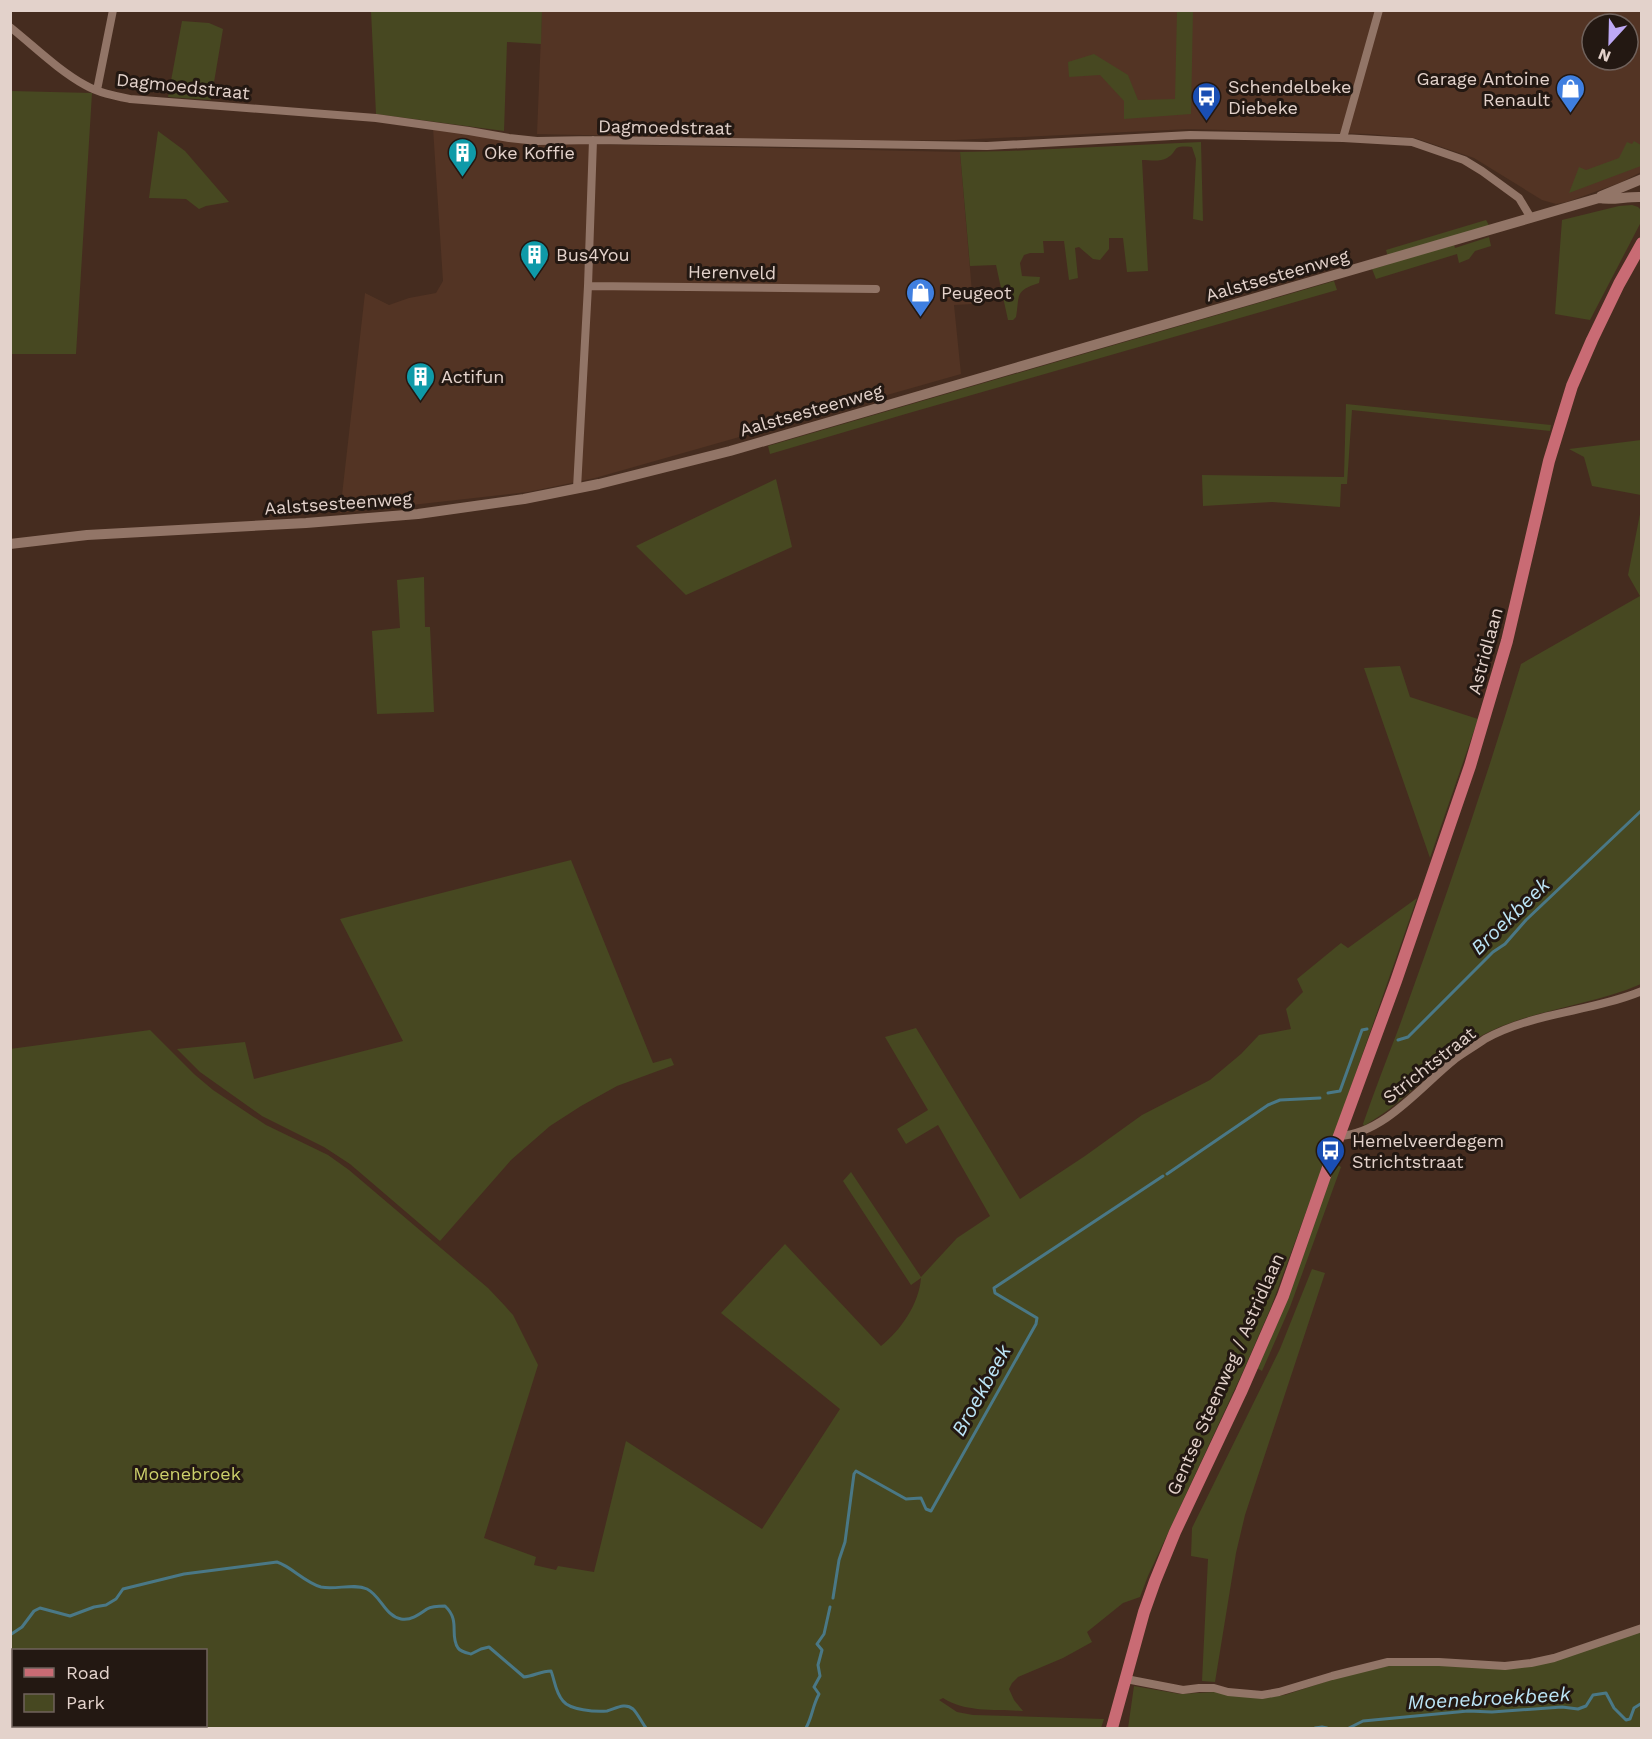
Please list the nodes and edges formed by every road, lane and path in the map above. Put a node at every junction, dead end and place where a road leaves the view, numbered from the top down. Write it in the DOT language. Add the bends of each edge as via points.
graph roads {
  1 [pos="113,10"];
  2 [pos="1379,10"];
  3 [pos="10,27"];
  4 [pos="97,90"];
  5 [pos="1342,138"];
  6 [pos="593,140"];
  7 [pos="1641,179"];
  8 [pos="1641,197"];
  9 [pos="1599,198"];
  10 [pos="1531,218"];
  11 [pos="1641,243"];
  12 [pos="588,286"];
  13 [pos="876,289"];
  14 [pos="577,488"];
  15 [pos="10,544"];
  16 [pos="1641,991"];
  17 [pos="1364,1071"];
  18 [pos="1339,1136"];
  19 [pos="1641,1628"];
  20 [pos="1124,1685"];
  21 [pos="1112,1728"];
  1 -- 4 [label="street"];
  2 -- 5 [label="street"];
  3 -- 4 [label="street, Dagmoedstraat" via="69,75"];
  4 -- 6 [label="street, Dagmoedstraat" via="130,99 376,118 537,141"];
  5 -- 6 [label="street, Dagmoedstraat" via="1190,135 987,147"];
  5 -- 10 [label="street, Dagmoedstraat" via="1412,142 1464,160 1519,198"];
  6 -- 12 [label="street"];
  7 -- 9 [label="main road, Aalstsesteenweg"];
  8 -- 9 [label="main road, Aalstsesteenweg"];
  9 -- 10 [label="main road, Aalstsesteenweg"];
  10 -- 14 [label="main road, Aalstsesteenweg" via="730,451"];
  11 -- 17 [label="main road, Astridlaan" via="1572,386 1549,460 1507,641 1470,766"];
  12 -- 13 [label="street, Herenveld"];
  12 -- 14 [label="street"];
  14 -- 15 [label="main road, Aalstsesteenweg" via="418,514 87,535"];
  16 -- 18 [label="street, Strichtstraat" via="1501,1031 1454,1060 1389,1116 1356,1133"];
  17 -- 18 [label="main road, Gentse Steenweg / Astridlaan"];
  18 -- 20 [label="main road, Gentse Steenweg / Astridlaan" via="1283,1296 1155,1581"];
  19 -- 20 [label="street" via="1531,1663 1505,1666 1388,1662 1262,1695 1214,1688 1183,1690"];
  20 -- 21 [label="main road, Gentse Steenweg / Astridlaan"];
}
